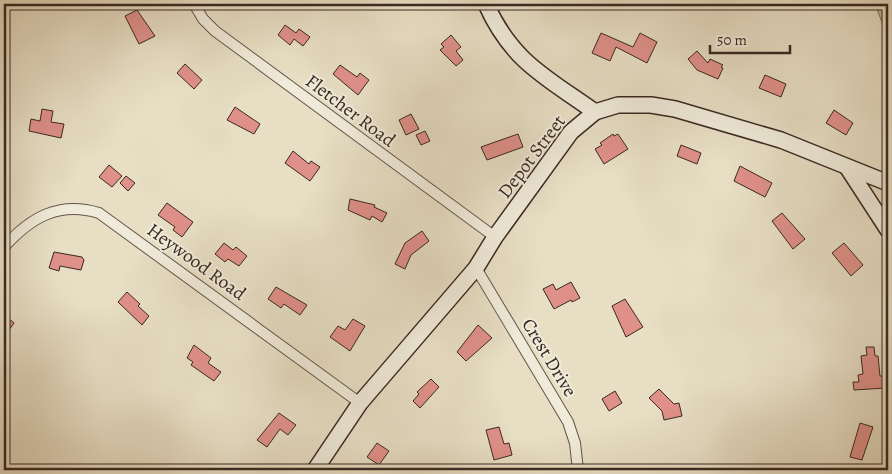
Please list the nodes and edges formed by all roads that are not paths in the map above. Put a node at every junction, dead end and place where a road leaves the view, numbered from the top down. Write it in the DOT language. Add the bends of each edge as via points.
graph roads {
  1 [pos="194,4"];
  2 [pos="486,4"];
  3 [pos="595,112"];
  4 [pos="846,167"];
  5 [pos="888,183"];
  6 [pos="888,230"];
  7 [pos="495,237"];
  8 [pos="4,247"];
  9 [pos="476,268"];
  10 [pos="360,403"];
  11 [pos="314,470"];
  12 [pos="578,470"];
  1 -- 7 [label="street, Fletcher Road" via="215,31"];
  2 -- 3 [label="main road" via="498,30 517,55 555,86"];
  3 -- 4 [label="main road, Depot Street" via="618,105 651,104 675,109 781,140"];
  3 -- 7 [label="main road, Depot Street" via="571,132"];
  4 -- 5 [label="main road, Depot Street"];
  4 -- 6 [label="main road"];
  7 -- 9 [label="main road, Depot Street"];
  8 -- 10 [label="street, Heywood Road" via="41,216 79,208 99,213"];
  9 -- 10 [label="main road, Depot Street"];
  9 -- 12 [label="street, Crest Drive" via="568,422 575,443"];
  10 -- 11 [label="main road, Depot Street"];
}
